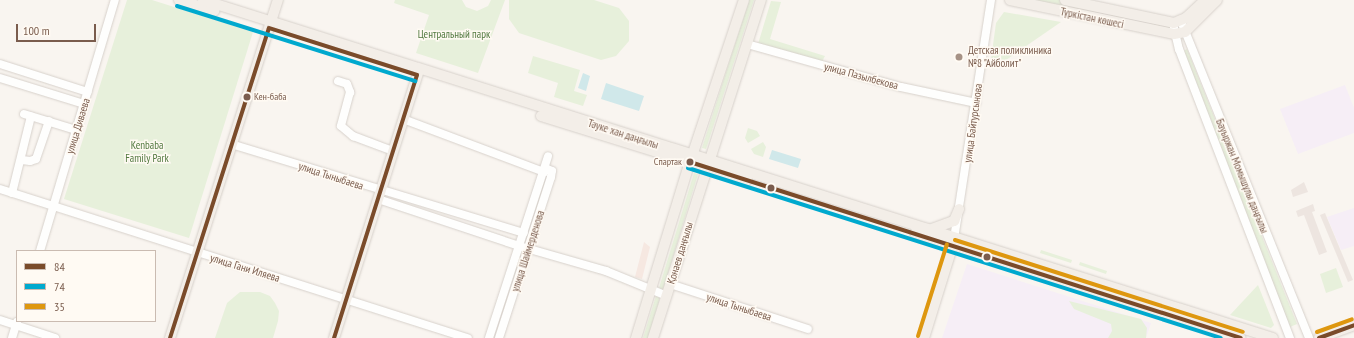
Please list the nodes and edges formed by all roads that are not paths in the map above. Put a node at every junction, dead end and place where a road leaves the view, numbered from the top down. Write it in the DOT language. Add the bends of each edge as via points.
graph roads {
  1 [pos="115,0"];
  2 [pos="179,0"];
  3 [pos="203,0"];
  4 [pos="278,0"];
  5 [pos="744,0"];
  6 [pos="761,0"];
  7 [pos="991,0"];
  8 [pos="1010,0"];
  9 [pos="1065,0"];
  10 [pos="1205,0"];
  11 [pos="1217,0"];
  12 [pos="1178,22"];
  13 [pos="270,25"];
  14 [pos="1179,33"];
  15 [pos="747,44"];
  16 [pos="0,64"];
  17 [pos="418,72"];
  18 [pos="0,78"];
  19 [pos="338,81"];
  20 [pos="88,92"];
  21 [pos="976,103"];
  22 [pos="84,104"];
  23 [pos="404,119"];
  24 [pos="49,121"];
  25 [pos="76,130"];
  26 [pos="231,144"];
  27 [pos="393,151"];
  28 [pos="548,156"];
  29 [pos="674,158"];
  30 [pos="691,159"];
  31 [pos="22,160"];
  32 [pos="708,165"];
  33 [pos="544,170"];
  34 [pos="684,179"];
  35 [pos="0,189"];
  36 [pos="12,193"];
  37 [pos="379,195"];
  38 [pos="53,208"];
  39 [pos="960,209"];
  40 [pos="928,230"];
  41 [pos="524,233"];
  42 [pos="954,242"];
  43 [pos="518,246"];
  44 [pos="528,249"];
  45 [pos="40,250"];
  46 [pos="196,252"];
  47 [pos="670,284"];
  48 [pos="652,291"];
  49 [pos="667,296"];
  50 [pos="346,300"];
  51 [pos="0,320"];
  52 [pos="17,323"];
  53 [pos="1354,325"];
  54 [pos="808,329"];
  55 [pos="12,338"];
  56 [pos="55,338"];
  57 [pos="170,338"];
  58 [pos="334,338"];
  59 [pos="468,338"];
  60 [pos="489,338"];
  61 [pos="499,338"];
  62 [pos="636,338"];
  63 [pos="654,338"];
  64 [pos="924,338"];
  65 [pos="1241,338"];
  66 [pos="1273,338"];
  67 [pos="1290,338"];
  68 [pos="1309,338"];
  69 [pos="1319,338"];
  1 -- 20 [label="street, улица Диваева"];
  2 -- 13 [label="main road, Тәуке хан даңғылы"];
  3 -- 13 [label="main road, Тәуке хан даңғылы"];
  4 -- 13 [label="main road"];
  5 -- 30 [label="main road"];
  6 -- 15 [label="main road, Қонаев даңғылы"];
  7 -- 21 [label="street, улица Байтурсынова"];
  8 -- 14 [label="main road, Түркістан көшесі"];
  9 -- 12 [label="main road, Түркістан көшесі"];
  10 -- 12 [label="main road"];
  11 -- 14 [label="main road"];
  12 -- 14 [label="street"];
  13 -- 17 [label="main road, Тәуке хан даңғылы"];
  13 -- 26 [label="main road"];
  14 -- 67 [label="street, Бауыржан Момышұлы даңғылы"];
  14 -- 68 [label="street, Бауыржан Момышұлы даңғылы"];
  15 -- 21 [label="street, улица Пазылбекова" via="901,87"];
  15 -- 32 [label="main road, Қонаев даңғылы"];
  16 -- 20 [label="street"];
  17 -- 23 [label="main road"];
  17 -- 29 [label="main road, Тәуке хан даңғылы"];
  17 -- 30 [label="main road, Тәуке хан даңғылы"];
  18 -- 22 [label="street"];
  19 -- 27 [label="street" via="347,84 350,92 341,126 353,136"];
  20 -- 22 [label="street, улица Диваева"];
  21 -- 39 [label="street, улица Байтурсынова"];
  22 -- 25 [label="street, улица Диваева"];
  23 -- 27 [label="main road"];
  23 -- 33 [label="street"];
  24 -- 25 [label="street"];
  24 -- 31 [label="street" via="36,159"];
  24 -- 31 [label="street" via="27,115 20,155"];
  25 -- 38 [label="street, улица Диваева"];
  26 -- 37 [label="street, улица Тыныбаева"];
  26 -- 46 [label="main road"];
  27 -- 37 [label="main road"];
  28 -- 33 [label="street, улица Шаймерденова"];
  29 -- 30 [label="main road, Тәуке хан даңғылы"];
  29 -- 34 [label="main road" via="683,166"];
  30 -- 32 [label="main road, Тәуке хан даңғылы"];
  30 -- 34 [label="main road, Қонаев даңғылы"];
  31 -- 36 [label="street"];
  32 -- 40 [label="main road, Тәуке хан даңғылы"];
  32 -- 42 [label="main road, Тәуке хан даңғылы"];
  32 -- 47 [label="main road, Қонаев даңғылы"];
  33 -- 41 [label="street, улица Шаймерденова"];
  33 -- 44 [label="street, улица Шаймерденова" via="552,171 551,177"];
  34 -- 48 [label="main road, Қонаев даңғылы"];
  35 -- 36 [label="street, улица Гани Иляева"];
  36 -- 38 [label="street, улица Гани Иляева"];
  37 -- 41 [label="street, улица Тыныбаева"];
  37 -- 43 [label="street, улица Тыныбаева"];
  37 -- 50 [label="main road"];
  38 -- 45 [label="street, улица Диваева"];
  38 -- 46 [label="street, улица Гани Иляева"];
  39 -- 40 [label="main road" via="954,221"];
  39 -- 42 [label="street, улица Байтурсынова"];
  40 -- 42 [label="main road, Тәуке хан даңғылы"];
  41 -- 43 [label="street, улица Шаймерденова"];
  42 -- 64 [label="main road"];
  42 -- 65 [label="main road, Тәуке хан даңғылы"];
  42 -- 66 [label="main road, Тәуке хан даңғылы"];
  43 -- 44 [label="street, улица Тыныбаева"];
  43 -- 60 [label="street, улица Шаймерденова"];
  44 -- 48 [label="street, улица Тыныбаева" via="606,270"];
  44 -- 61 [label="street, улица Шаймерденова"];
  46 -- 50 [label="street, улица Гани Иляева"];
  46 -- 57 [label="main road"];
  47 -- 49 [label="main road, Қонаев даңғылы"];
  47 -- 54 [label="street, улица Тыныбаева"];
  48 -- 49 [label="street, улица Тыныбаева"];
  48 -- 62 [label="main road, Қонаев даңғылы"];
  49 -- 63 [label="main road, Қонаев даңғылы"];
  50 -- 58 [label="main road"];
  50 -- 59 [label="street, улица Гани Иляева"];
  51 -- 52 [label="street"];
  52 -- 55 [label="street"];
  52 -- 56 [label="street"];
  53 -- 69 [label="main road"];
}
